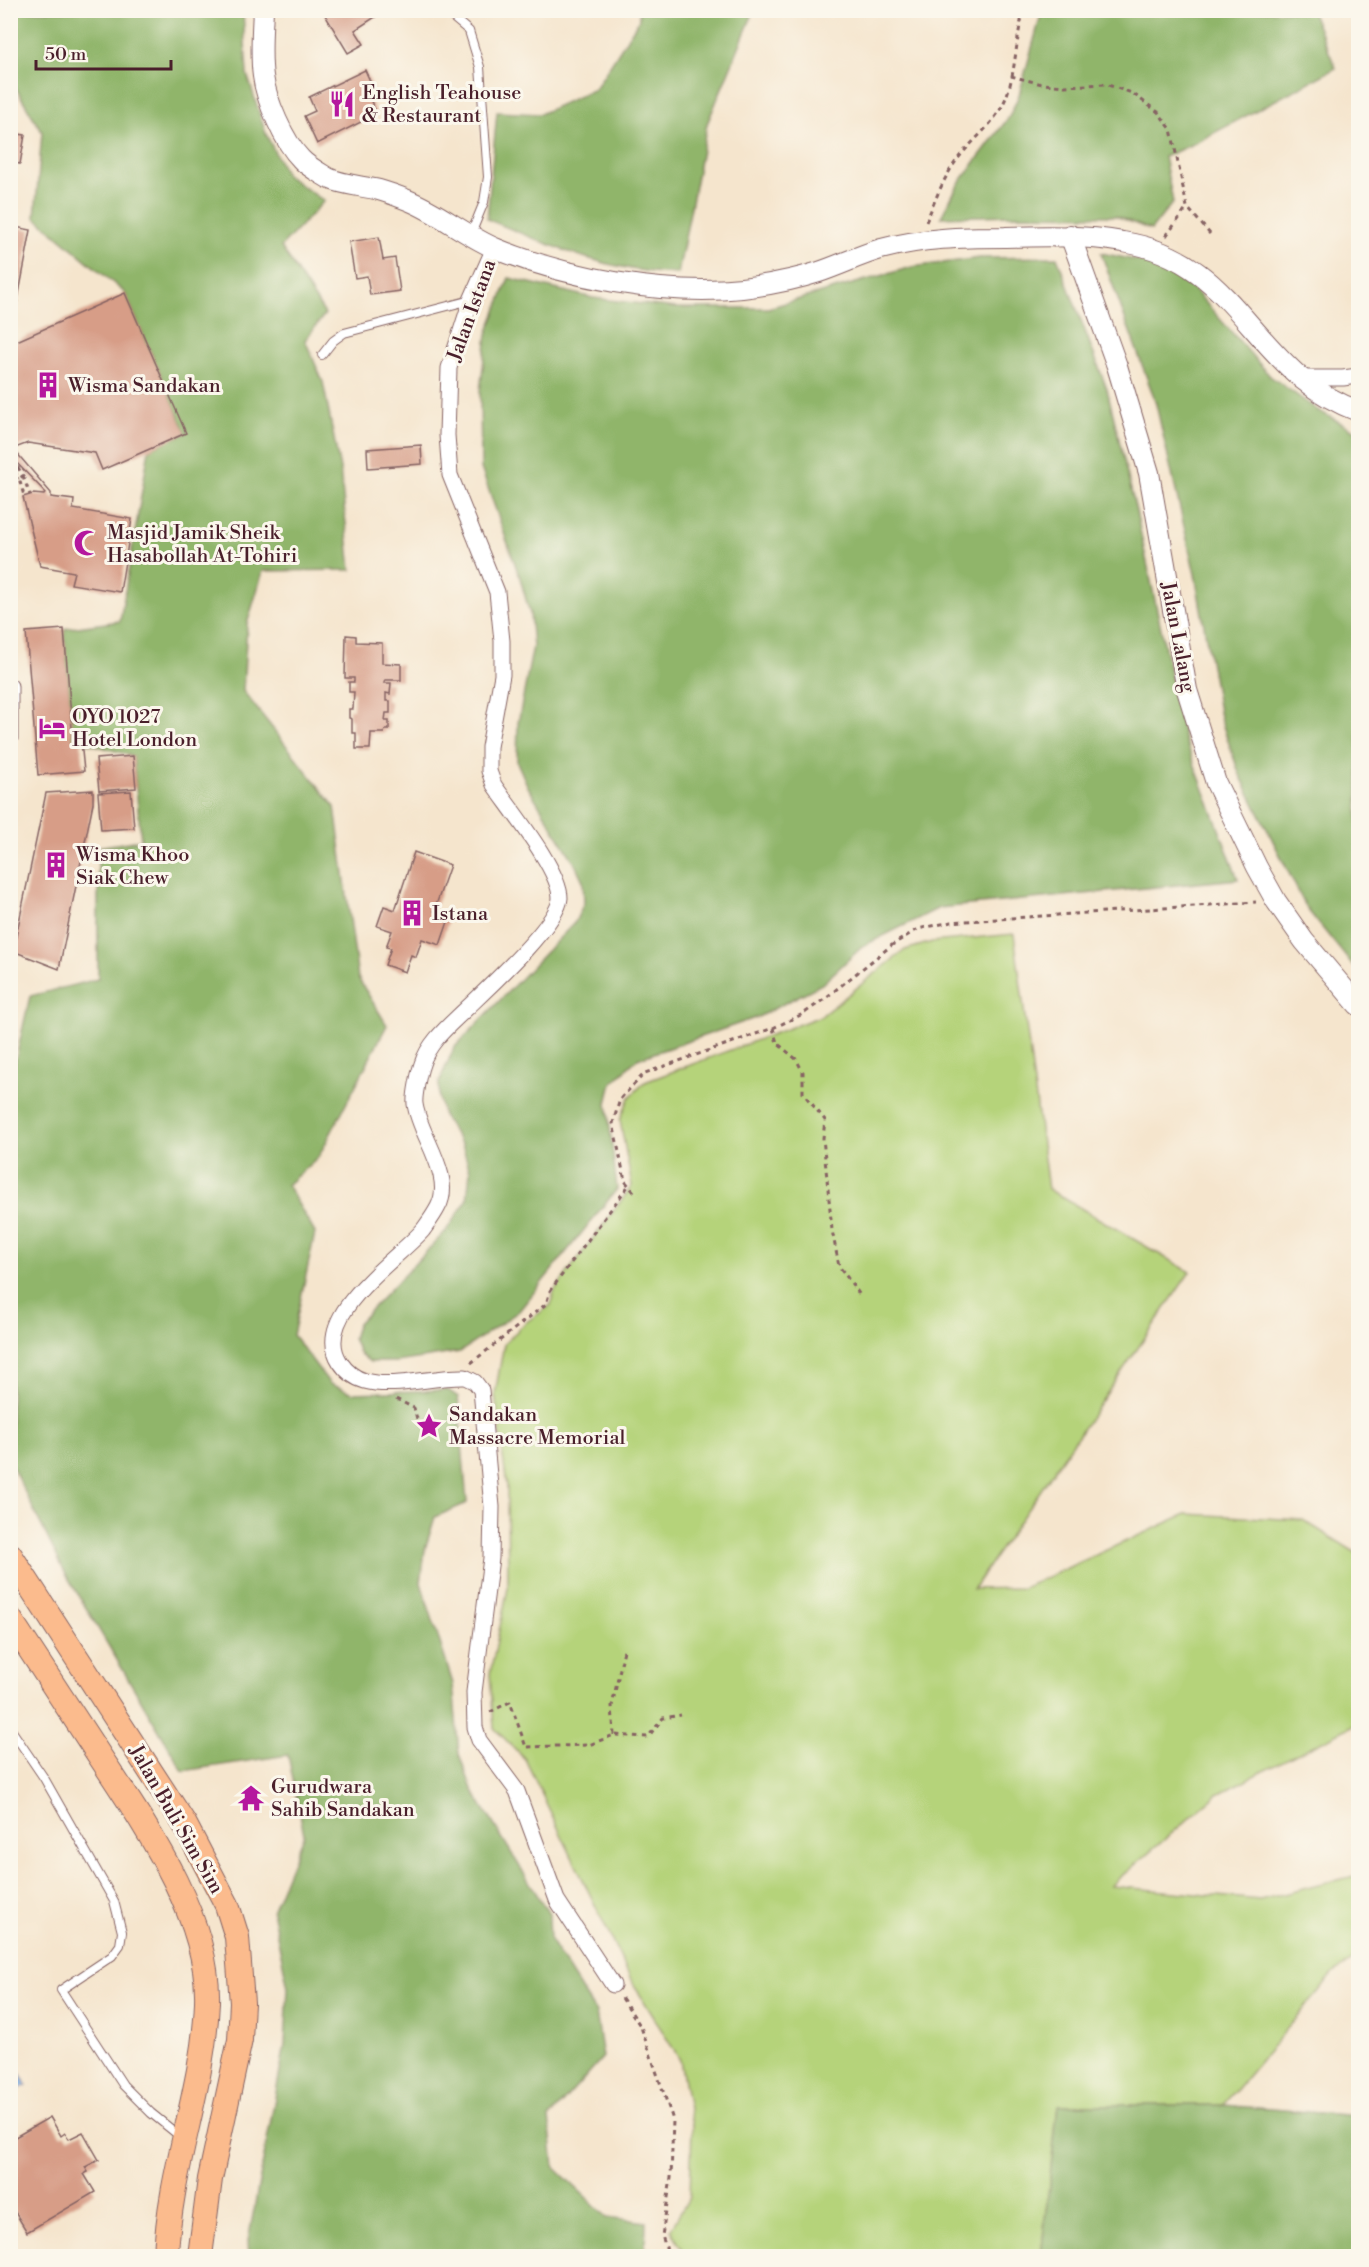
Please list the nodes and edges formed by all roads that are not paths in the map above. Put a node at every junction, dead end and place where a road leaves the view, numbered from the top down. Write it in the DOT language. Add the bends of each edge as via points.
graph roads {
  1 [pos="263,10"];
  2 [pos="444,10"];
  3 [pos="1070,235"];
  4 [pos="471,236"];
  5 [pos="494,248"];
  6 [pos="471,300"];
  7 [pos="322,355"];
  8 [pos="1359,376"];
  9 [pos="1300,378"];
  10 [pos="1359,411"];
  11 [pos="10,686"];
  12 [pos="11,712"];
  13 [pos="10,739"];
  14 [pos="1359,1005"];
  15 [pos="10,1555"];
  16 [pos="10,1619"];
  17 [pos="10,1728"];
  18 [pos="614,1985"];
  19 [pos="183,2139"];
  20 [pos="177,2174"];
  21 [pos="210,2179"];
  22 [pos="166,2256"];
  23 [pos="200,2256"];
  1 -- 4 [label="street, Jalan Istana" via="263,76 276,120 301,160 330,179 385,191 425,207"];
  2 -- 4 [label="lane" via="469,31 480,67 488,177 484,202"];
  3 -- 5 [label="street" via="919,240 787,280 709,289 608,280"];
  3 -- 9 [label="street" via="1156,249 1182,261 1204,276"];
  3 -- 14 [label="street, Jalan Lalang" via="1117,366 1149,473 1187,690 1216,783 1276,901 1304,941"];
  4 -- 5 [label="street, Jalan Istana"];
  5 -- 6 [label="street, Jalan Istana"];
  6 -- 7 [label="lane" via="344,333"];
  6 -- 18 [label="street, Jalan Istana" via="449,368 447,435 450,475 497,592 502,675 489,747 489,771 494,785 548,864 560,899 558,908 514,963 439,1035 422,1062 415,1103 443,1181 440,1205 422,1230 374,1275 343,1315 333,1341 335,1354 345,1369 367,1381 465,1377 481,1390 492,1507 491,1558 474,1719 479,1740 517,1791 558,1900"];
  8 -- 9 [label="street"];
  9 -- 10 [label="street"];
  11 -- 12 [label="street"];
  12 -- 13 [label="street"];
  15 -- 21 [label="main road, Jalan Buli Sim Sim" via="153,1771 227,1905 237,1937 242,2003 240,2040"];
  16 -- 19 [label="main road, Jalan Buli Sim Sim" via="141,1820 188,1909 202,1954 207,2000 195,2090"];
  17 -- 19 [label="lane" via="44,1778 114,1901 122,1932 120,1945 112,1956 61,1990 123,2085"];
  19 -- 20 [label="main road, Jalan Buli Sim Sim"];
  20 -- 21 [label="main road"];
  20 -- 22 [label="main road, Jalan Buli Sim Sim"];
  21 -- 23 [label="main road, Jalan Buli Sim Sim"];
}
